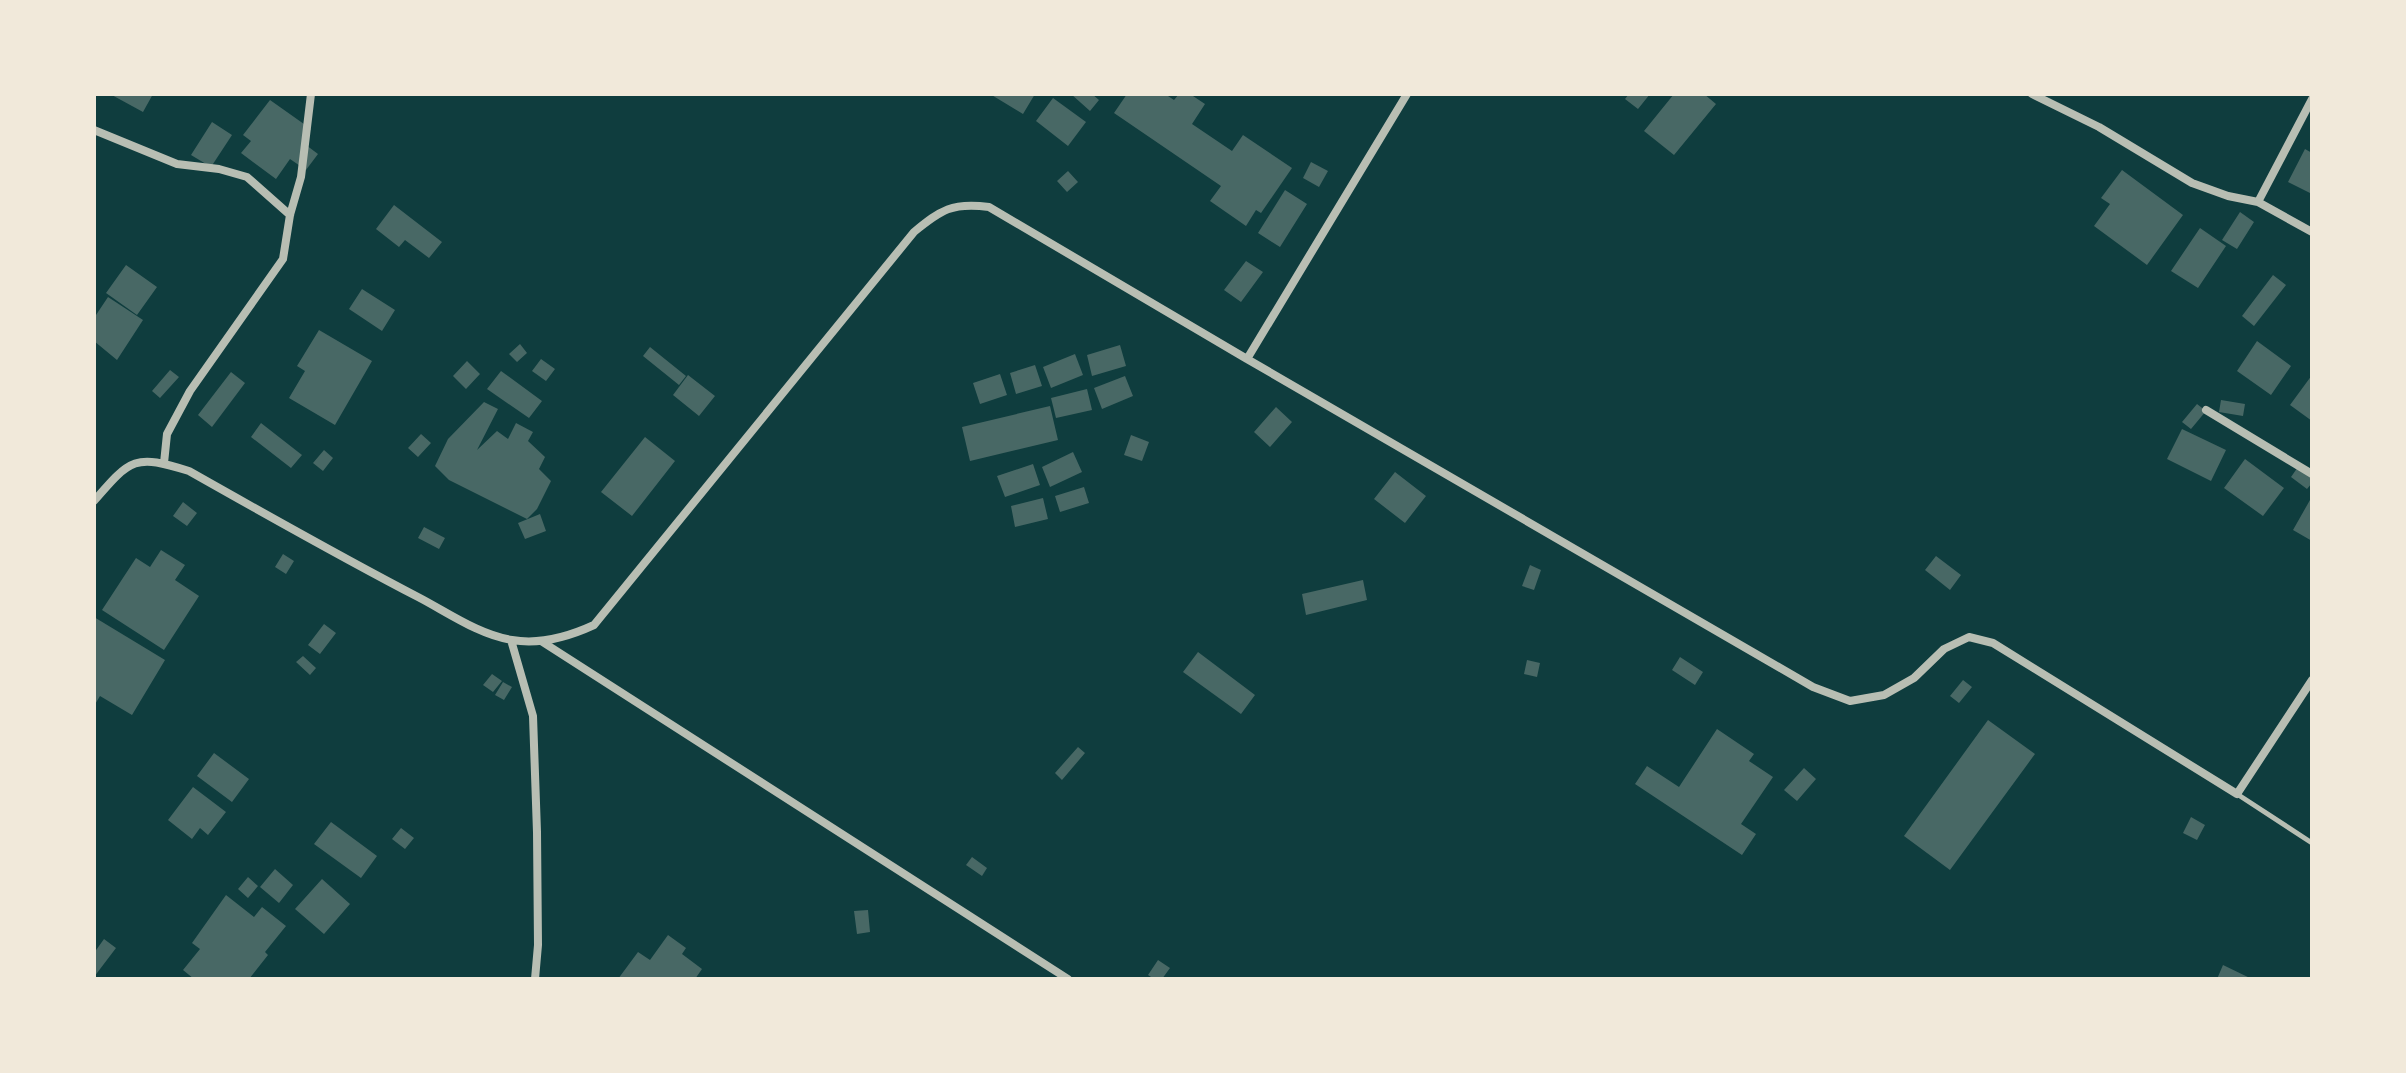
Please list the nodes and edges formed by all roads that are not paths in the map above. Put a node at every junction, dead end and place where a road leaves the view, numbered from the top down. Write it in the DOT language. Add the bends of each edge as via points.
graph roads {
  1 [pos="311,94"];
  2 [pos="1407,94"];
  3 [pos="2032,94"];
  4 [pos="2312,99"];
  5 [pos="94,130"];
  6 [pos="2258,202"];
  7 [pos="290,215"];
  8 [pos="2312,232"];
  9 [pos="1247,359"];
  10 [pos="2206,410"];
  11 [pos="164,463"];
  12 [pos="2312,474"];
  13 [pos="94,501"];
  14 [pos="511,640"];
  15 [pos="541,641"];
  16 [pos="2312,680"];
  17 [pos="2237,794"];
  18 [pos="2312,843"];
  19 [pos="535,979"];
  20 [pos="1068,979"];
  1 -- 7 [label="street" via="301,177"];
  2 -- 9 [label="street"];
  3 -- 6 [label="street" via="2192,183"];
  4 -- 6 [label="street"];
  5 -- 7 [label="street" via="177,164 247,177"];
  6 -- 8 [label="street"];
  7 -- 11 [label="street" via="283,259 190,391 167,434"];
  9 -- 15 [label="street" via="989,207 942,209 914,232 594,625"];
  9 -- 17 [label="street" via="1813,687 1850,701 1884,695 1914,678 1944,649 1969,637 1993,643"];
  10 -- 12 [label="street"];
  11 -- 13 [label="street" via="144,460 120,471"];
  11 -- 14 [label="street" via="189,471 473,626"];
  14 -- 15 [label="street"];
  14 -- 19 [label="street" via="533,716"];
  15 -- 20 [label="street"];
  16 -- 17 [label="street"];
  17 -- 18 [label="lane"];
}
